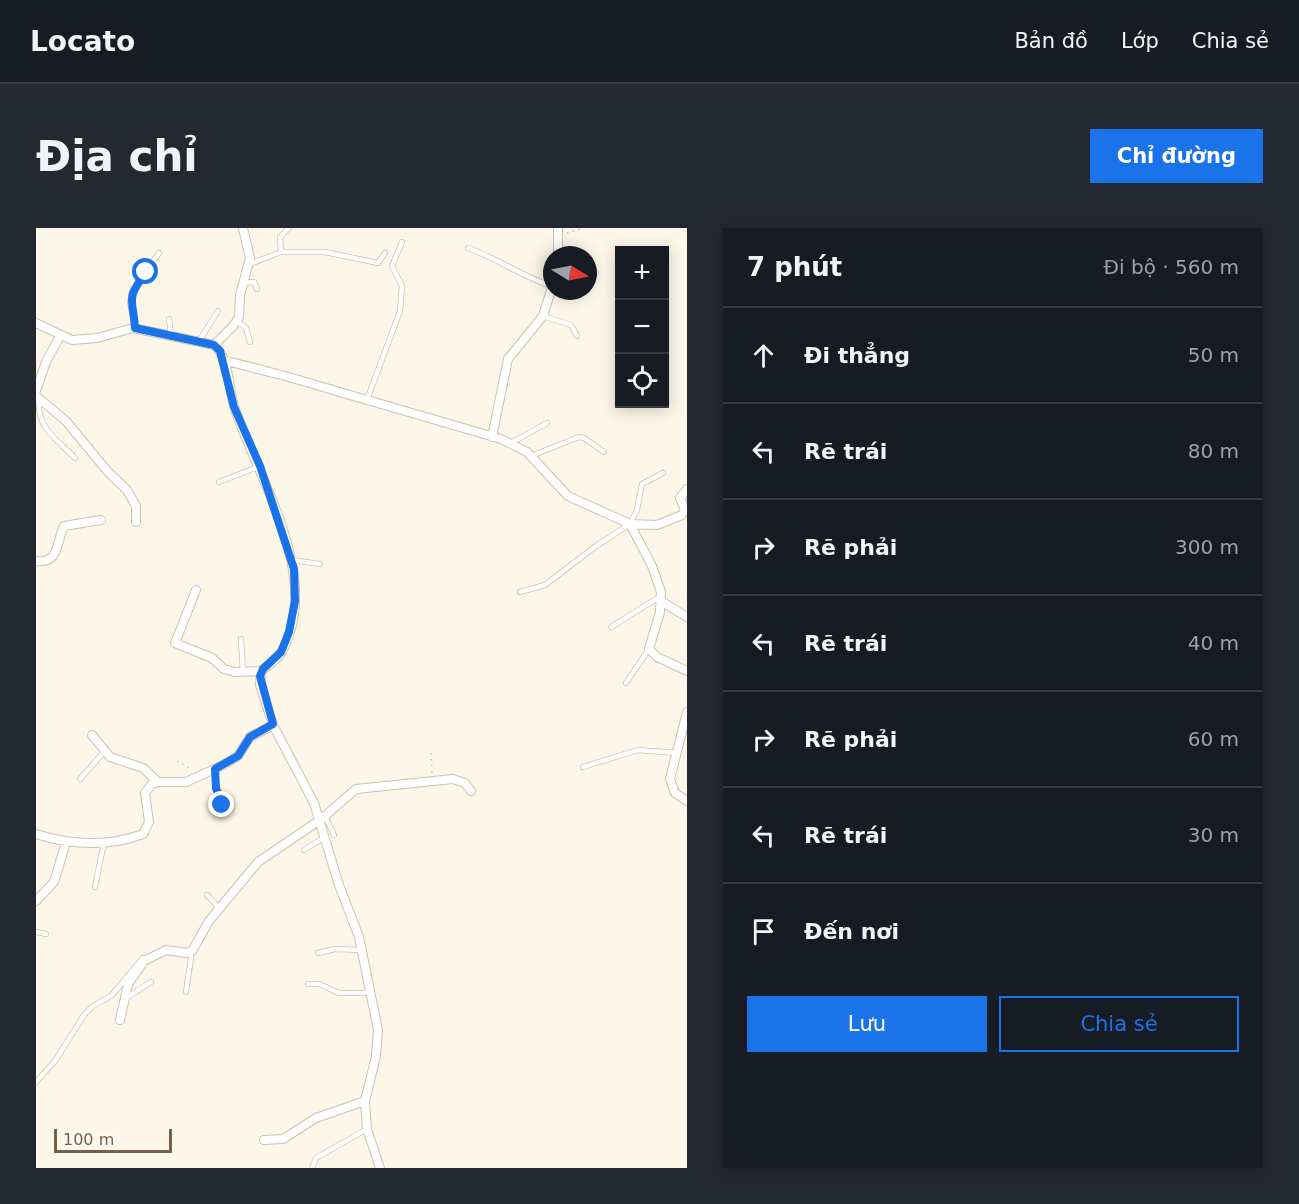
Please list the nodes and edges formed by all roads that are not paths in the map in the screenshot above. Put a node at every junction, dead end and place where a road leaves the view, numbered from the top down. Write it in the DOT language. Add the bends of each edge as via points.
graph roads {
  1 [pos="243,228"];
  2 [pos="289,228"];
  3 [pos="402,242"];
  4 [pos="468,248"];
  5 [pos="281,252"];
  6 [pos="159,253"];
  7 [pos="385,253"];
  8 [pos="250,264"];
  9 [pos="543,282"];
  10 [pos="243,283"];
  11 [pos="257,289"];
  12 [pos="548,300"];
  13 [pos="218,311"];
  14 [pos="543,316"];
  15 [pos="169,320"];
  16 [pos="237,321"];
  17 [pos="36,323"];
  18 [pos="135,328"];
  19 [pos="171,335"];
  20 [pos="60,336"];
  21 [pos="577,336"];
  22 [pos="199,341"];
  23 [pos="250,342"];
  24 [pos="214,345"];
  25 [pos="224,360"];
  26 [pos="37,395"];
  27 [pos="366,400"];
  28 [pos="547,423"];
  29 [pos="492,437"];
  30 [pos="511,443"];
  31 [pos="604,452"];
  32 [pos="531,456"];
  33 [pos="75,458"];
  34 [pos="260,466"];
  35 [pos="663,473"];
  36 [pos="219,482"];
  37 [pos="687,489"];
  38 [pos="686,513"];
  39 [pos="101,520"];
  40 [pos="136,522"];
  41 [pos="630,524"];
  42 [pos="292,560"];
  43 [pos="36,561"];
  44 [pos="320,564"];
  45 [pos="196,590"];
  46 [pos="520,592"];
  47 [pos="661,599"];
  48 [pos="687,617"];
  49 [pos="611,627"];
  50 [pos="241,639"];
  51 [pos="649,648"];
  52 [pos="687,670"];
  53 [pos="261,671"];
  54 [pos="243,672"];
  55 [pos="626,683"];
  56 [pos="687,712"];
  57 [pos="273,724"];
  58 [pos="92,735"];
  59 [pos="104,752"];
  60 [pos="677,753"];
  61 [pos="584,767"];
  62 [pos="215,769"];
  63 [pos="80,779"];
  64 [pos="158,782"];
  65 [pos="471,791"];
  66 [pos="687,801"];
  67 [pos="222,805"];
  68 [pos="322,818"];
  69 [pos="36,834"];
  70 [pos="329,836"];
  71 [pos="66,842"];
  72 [pos="104,842"];
  73 [pos="304,850"];
  74 [pos="95,887"];
  75 [pos="207,895"];
  76 [pos="36,901"];
  77 [pos="219,908"];
  78 [pos="36,932"];
  79 [pos="46,934"];
  80 [pos="362,950"];
  81 [pos="192,951"];
  82 [pos="318,953"];
  83 [pos="151,956"];
  84 [pos="151,982"];
  85 [pos="308,984"];
  86 [pos="186,992"];
  87 [pos="369,993"];
  88 [pos="124,999"];
  89 [pos="120,1020"];
  90 [pos="36,1082"];
  91 [pos="365,1101"];
  92 [pos="367,1129"];
  93 [pos="264,1140"];
  94 [pos="312,1168"];
  95 [pos="380,1168"];
  1 -- 8 [label="street"];
  2 -- 5 [label="lane" via="280,237"];
  3 -- 27 [label="lane" via="392,266 402,286 400,311"];
  4 -- 9 [label="lane"];
  5 -- 7 [label="lane" via="326,252 378,263"];
  5 -- 8 [label="lane"];
  6 -- 18 [label="lane" via="132,291"];
  8 -- 10 [label="street"];
  10 -- 11 [label="lane" via="254,282"];
  10 -- 16 [label="street"];
  12 -- 14 [label="street"];
  13 -- 22 [label="lane"];
  14 -- 21 [label="lane" via="571,325"];
  14 -- 29 [label="street" via="508,359"];
  15 -- 19 [label="lane"];
  16 -- 23 [label="lane" via="246,328"];
  16 -- 24 [label="street"];
  17 -- 20 [label="street"];
  18 -- 19 [label="street"];
  18 -- 20 [label="street" via="83,340"];
  19 -- 22 [label="street"];
  20 -- 26 [label="street" via="46,362"];
  22 -- 24 [label="street"];
  24 -- 25 [label="street"];
  25 -- 27 [label="street"];
  25 -- 34 [label="street" via="234,407"];
  26 -- 33 [label="lane" via="44,428"];
  26 -- 40 [label="street" via="66,421 127,490 136,506"];
  27 -- 29 [label="street"];
  28 -- 30 [label="lane"];
  29 -- 30 [label="street"];
  30 -- 32 [label="street"];
  31 -- 32 [label="lane" via="579,437"];
  32 -- 41 [label="street" via="568,496"];
  34 -- 36 [label="lane"];
  34 -- 42 [label="street"];
  35 -- 41 [label="lane" via="642,484"];
  37 -- 38 [label="street" via="680,498"];
  38 -- 41 [label="street" via="657,525"];
  39 -- 43 [label="street" via="64,526 52,558"];
  41 -- 46 [label="lane" via="545,585"];
  41 -- 47 [label="street" via="652,566"];
  42 -- 44 [label="lane"];
  42 -- 53 [label="street" via="295,601 289,632 277,659"];
  45 -- 54 [label="street" via="175,643 212,658 224,669"];
  47 -- 48 [label="street"];
  47 -- 49 [label="lane"];
  47 -- 51 [label="street"];
  50 -- 54 [label="lane"];
  51 -- 52 [label="street" via="657,657"];
  51 -- 55 [label="lane"];
  53 -- 54 [label="street"];
  53 -- 57 [label="street" via="260,686"];
  56 -- 60 [label="street"];
  57 -- 62 [label="street" via="250,737 238,756"];
  57 -- 68 [label="street"];
  58 -- 59 [label="street"];
  59 -- 63 [label="lane"];
  59 -- 64 [label="street" via="143,768"];
  60 -- 61 [label="lane" via="638,750"];
  60 -- 66 [label="street" via="670,784"];
  62 -- 64 [label="street" via="186,782"];
  62 -- 67 [label="lane"];
  64 -- 72 [label="street" via="146,793 147,831"];
  65 -- 68 [label="street" via="459,780 360,787"];
  68 -- 70 [label="street"];
  68 -- 77 [label="street" via="258,862"];
  69 -- 71 [label="street"];
  70 -- 73 [label="lane"];
  70 -- 80 [label="street"];
  71 -- 72 [label="street"];
  71 -- 76 [label="street" via="54,882"];
  72 -- 74 [label="lane"];
  75 -- 77 [label="lane"];
  77 -- 81 [label="street"];
  78 -- 79 [label="lane"];
  80 -- 82 [label="lane"];
  80 -- 87 [label="street"];
  81 -- 83 [label="street" via="166,950"];
  81 -- 86 [label="lane"];
  83 -- 88 [label="street" via="131,977"];
  83 -- 90 [label="lane" via="137,962 114,992 84,1015 55,1061"];
  84 -- 88 [label="lane"];
  85 -- 87 [label="lane" via="319,984 339,993"];
  87 -- 91 [label="street" via="378,1043"];
  88 -- 89 [label="street"];
  91 -- 92 [label="street"];
  91 -- 93 [label="street" via="316,1118 283,1139"];
  92 -- 94 [label="lane" via="316,1158"];
  92 -- 95 [label="street"];
}
